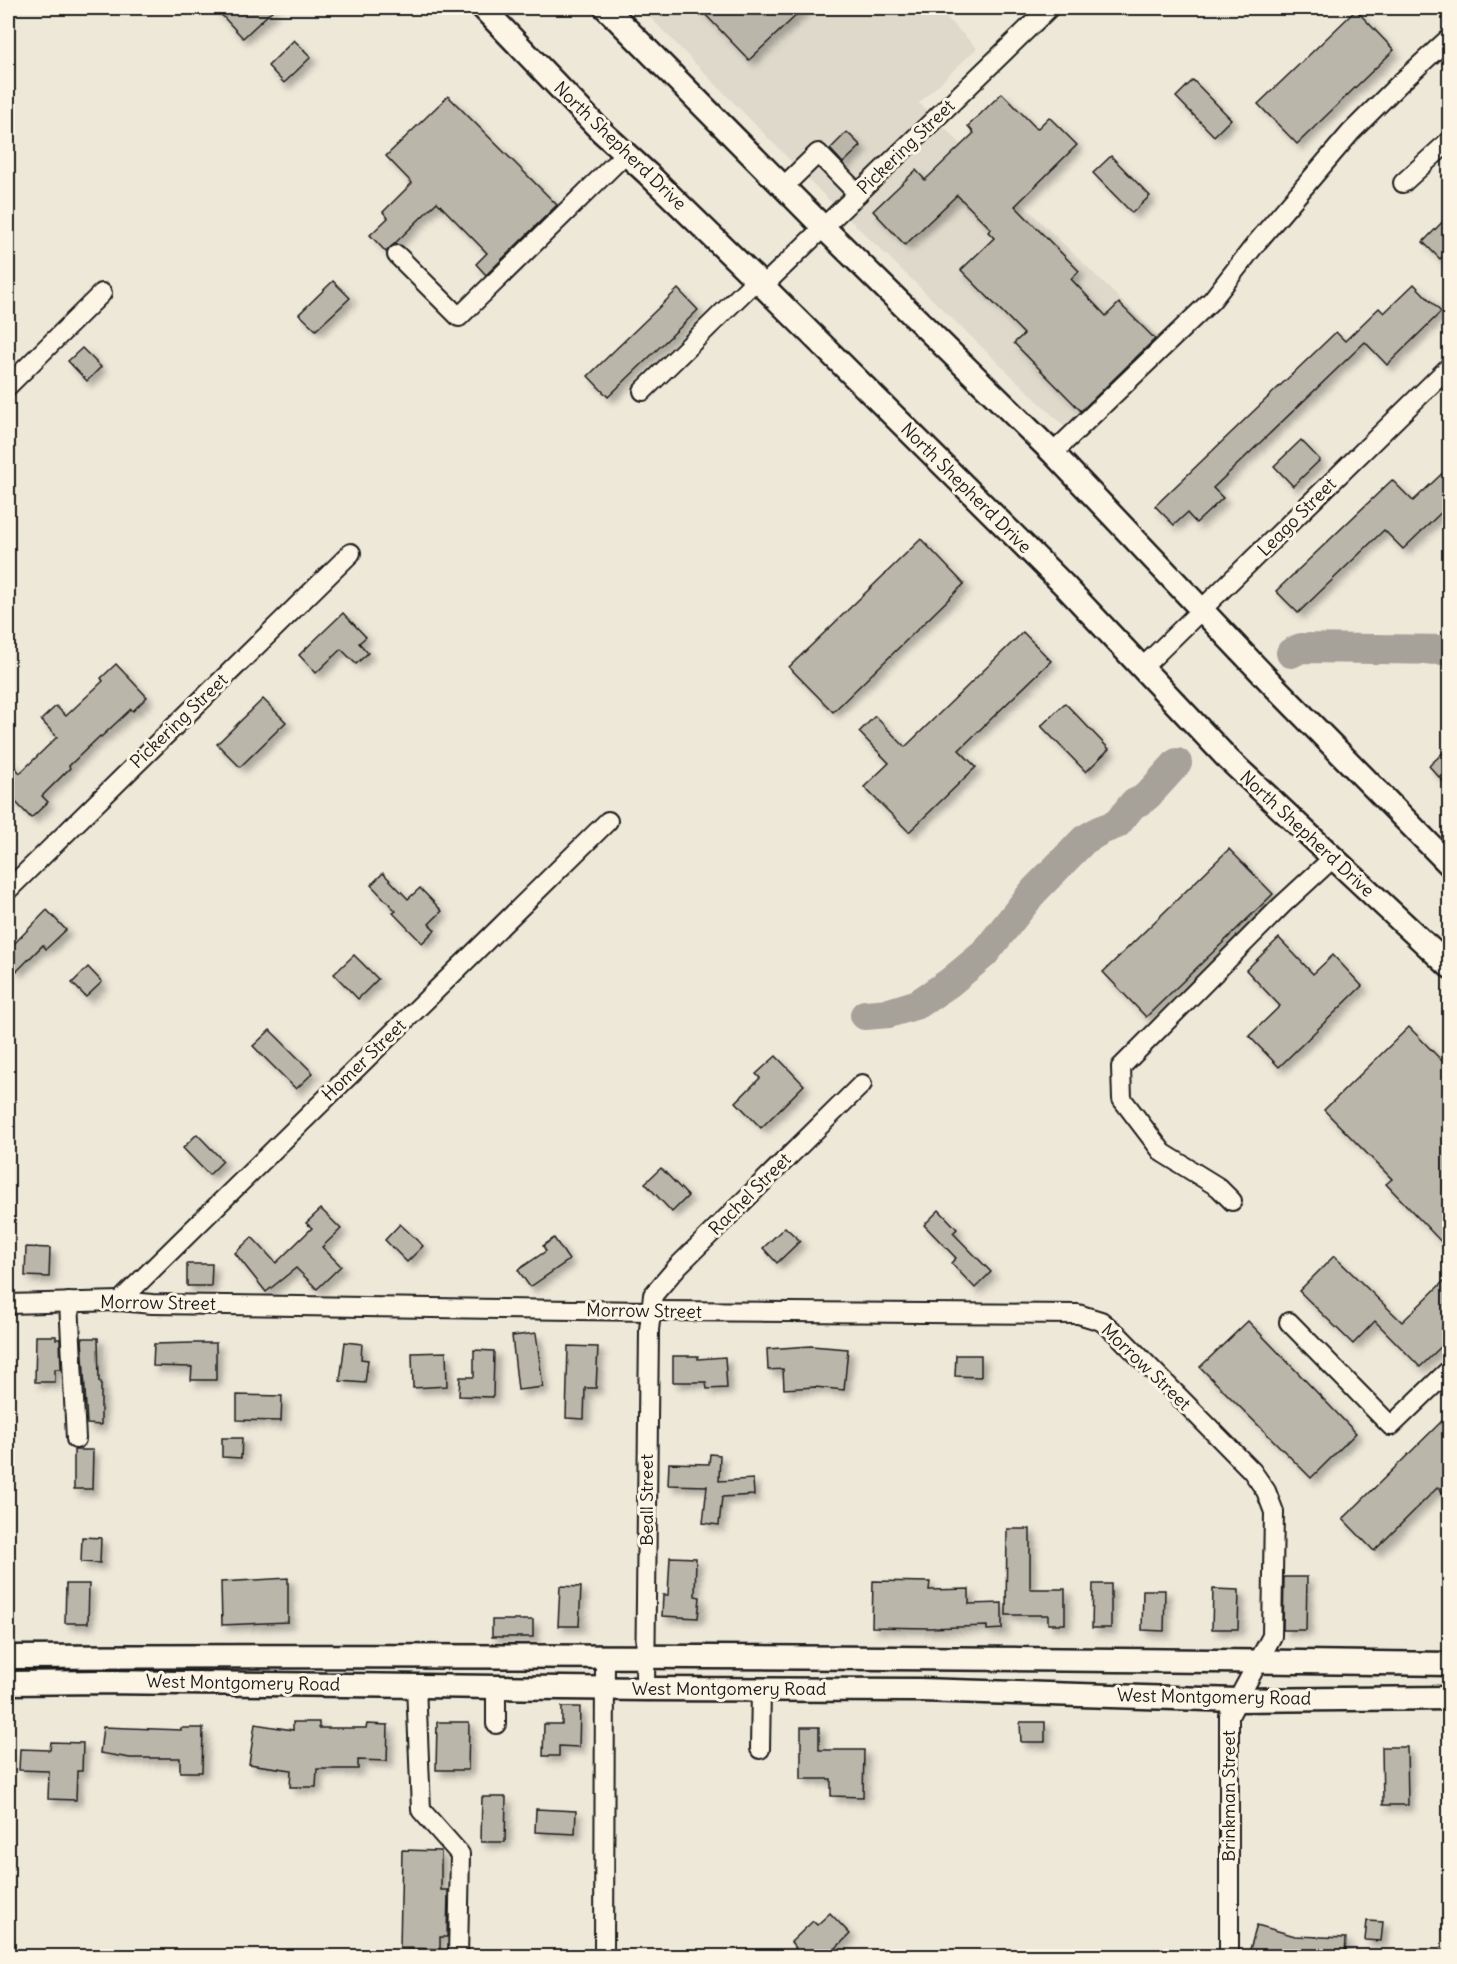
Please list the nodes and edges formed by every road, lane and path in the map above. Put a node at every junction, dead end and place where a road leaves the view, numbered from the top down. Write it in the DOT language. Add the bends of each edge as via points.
graph roads {
  1 [pos="483,8"];
  2 [pos="606,8"];
  3 [pos="1049,8"];
  4 [pos="1448,39"];
  5 [pos="1449,140"];
  6 [pos="625,154"];
  7 [pos="1403,183"];
  8 [pos="783,187"];
  9 [pos="858,194"];
  10 [pos="824,228"];
  11 [pos="397,255"];
  12 [pos="760,283"];
  13 [pos="102,293"];
  14 [pos="1449,366"];
  15 [pos="8,386"];
  16 [pos="643,391"];
  17 [pos="1053,453"];
  18 [pos="351,553"];
  19 [pos="1201,610"];
  20 [pos="1143,667"];
  21 [pos="608,821"];
  22 [pos="1334,858"];
  23 [pos="1449,865"];
  24 [pos="8,890"];
  25 [pos="1449,967"];
  26 [pos="862,1084"];
  27 [pos="1232,1201"];
  28 [pos="120,1301"];
  29 [pos="69,1302"];
  30 [pos="8,1304"];
  31 [pos="650,1311"];
  32 [pos="1289,1322"];
  33 [pos="1449,1369"];
  34 [pos="76,1439"];
  35 [pos="1228,1447"];
  36 [pos="646,1655"];
  37 [pos="351,1656"];
  38 [pos="605,1656"];
  39 [pos="8,1657"];
  40 [pos="104,1657"];
  41 [pos="934,1657"];
  42 [pos="1258,1661"];
  43 [pos="1449,1664"];
  44 [pos="103,1682"];
  45 [pos="8,1683"];
  46 [pos="351,1684"];
  47 [pos="417,1685"];
  48 [pos="496,1687"];
  49 [pos="605,1688"];
  50 [pos="645,1689"];
  51 [pos="760,1690"];
  52 [pos="933,1690"];
  53 [pos="1449,1698"];
  54 [pos="1237,1700"];
  55 [pos="496,1724"];
  56 [pos="760,1749"];
  57 [pos="458,1956"];
  58 [pos="604,1956"];
  59 [pos="1229,1956"];
  1 -- 6 [label="main road, North Shepherd Drive"];
  2 -- 8 [label="main road"];
  3 -- 9 [label="street, Pickering Street"];
  4 -- 17 [label="street" via="1351,132 1212,300"];
  5 -- 7 [label="street"];
  6 -- 11 [label="street" via="459,317"];
  6 -- 12 [label="main road, North Shepherd Drive"];
  8 -- 9 [label="street" via="818,153"];
  8 -- 10 [label="main road"];
  9 -- 10 [label="street, Pickering Street"];
  10 -- 12 [label="street, Pickering Street"];
  10 -- 17 [label="main road"];
  12 -- 16 [label="street, Pickering Street"];
  12 -- 20 [label="main road, North Shepherd Drive"];
  13 -- 15 [label="street"];
  14 -- 19 [label="street, Leago Street"];
  17 -- 19 [label="main road"];
  18 -- 24 [label="street, Pickering Street"];
  19 -- 20 [label="street, Leago Street"];
  19 -- 23 [label="main road"];
  20 -- 22 [label="main road, North Shepherd Drive" via="1229,760"];
  21 -- 28 [label="street, Homer Street"];
  22 -- 25 [label="main road, North Shepherd Drive"];
  22 -- 27 [label="street" via="1120,1067 1122,1099 1163,1153 1218,1187"];
  26 -- 31 [label="street, Rachel Street" via="678,1266 653,1295"];
  28 -- 29 [label="street, Morrow Street"];
  28 -- 31 [label="street, Morrow Street"];
  29 -- 30 [label="street, Morrow Street"];
  29 -- 34 [label="street"];
  31 -- 35 [label="street, Morrow Street" via="1078,1314 1101,1321 1117,1334"];
  31 -- 36 [label="street, Beall Street"];
  32 -- 33 [label="street" via="1391,1426"];
  35 -- 42 [label="street, Brinkman Street" via="1257,1478 1274,1512 1272,1636"];
  36 -- 38 [label="main road, West Montgomery Road"];
  36 -- 41 [label="main road, West Montgomery Road"];
  36 -- 50 [label="street, Beall Street"];
  37 -- 38 [label="main road, West Montgomery Road"];
  37 -- 40 [label="main road, West Montgomery Road"];
  37 -- 46 [label="main road"];
  38 -- 49 [label="street"];
  39 -- 40 [label="main road, West Montgomery Road"];
  40 -- 44 [label="main road"];
  41 -- 42 [label="main road, West Montgomery Road"];
  41 -- 52 [label="main road"];
  42 -- 43 [label="main road, West Montgomery Road"];
  42 -- 54 [label="street, Brinkman Street"];
  44 -- 45 [label="main road, West Montgomery Road"];
  44 -- 46 [label="main road, West Montgomery Road"];
  46 -- 47 [label="main road, West Montgomery Road"];
  47 -- 48 [label="main road, West Montgomery Road"];
  47 -- 57 [label="street" via="421,1810 460,1854"];
  48 -- 49 [label="main road, West Montgomery Road"];
  48 -- 55 [label="street"];
  49 -- 50 [label="main road, West Montgomery Road"];
  49 -- 58 [label="street"];
  50 -- 51 [label="main road, West Montgomery Road"];
  51 -- 52 [label="main road, West Montgomery Road"];
  51 -- 56 [label="street"];
  52 -- 54 [label="main road, West Montgomery Road"];
  53 -- 54 [label="main road, West Montgomery Road"];
  54 -- 59 [label="street, Brinkman Street" via="1228,1716"];
}
